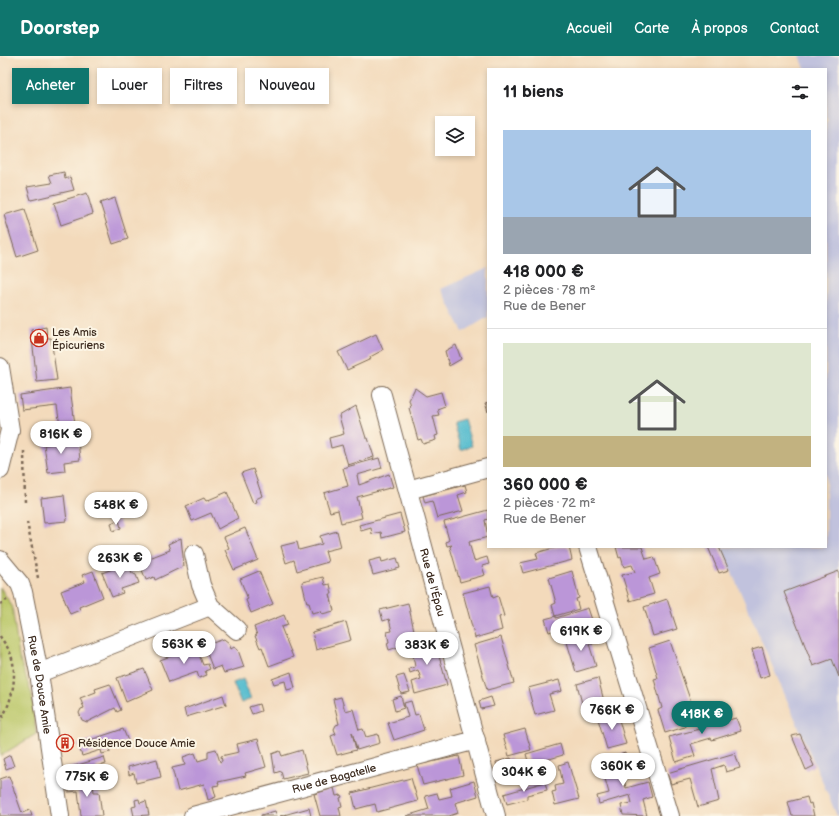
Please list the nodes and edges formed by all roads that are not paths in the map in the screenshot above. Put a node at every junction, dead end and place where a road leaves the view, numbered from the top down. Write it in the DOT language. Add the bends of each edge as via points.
graph roads {
  1 [pos="0,367"];
  2 [pos="382,395"];
  3 [pos="487,468"];
  4 [pos="0,470"];
  5 [pos="408,490"];
  6 [pos="588,548"];
  7 [pos="194,554"];
  8 [pos="0,560"];
  9 [pos="210,606"];
  10 [pos="237,630"];
  11 [pos="39,673"];
  12 [pos="476,740"];
  13 [pos="60,816"];
  14 [pos="193,816"];
  15 [pos="496,816"];
  16 [pos="670,816"];
  1 -- 4 [label="street" via="10,430"];
  2 -- 5 [label="street, Rue de l'Épau"];
  3 -- 5 [label="street"];
  5 -- 12 [label="street, Rue de l'Épau"];
  6 -- 16 [label="street"];
  7 -- 9 [label="street" via="201,585"];
  8 -- 11 [label="street, Rue de Douce Amie" via="20,584 23,592"];
  9 -- 10 [label="street"];
  9 -- 11 [label="street"];
  11 -- 13 [label="street, Rue de Douce Amie"];
  12 -- 14 [label="street, Rue de Bagatelle"];
  12 -- 15 [label="street, Rue de l'Épau"];
}
